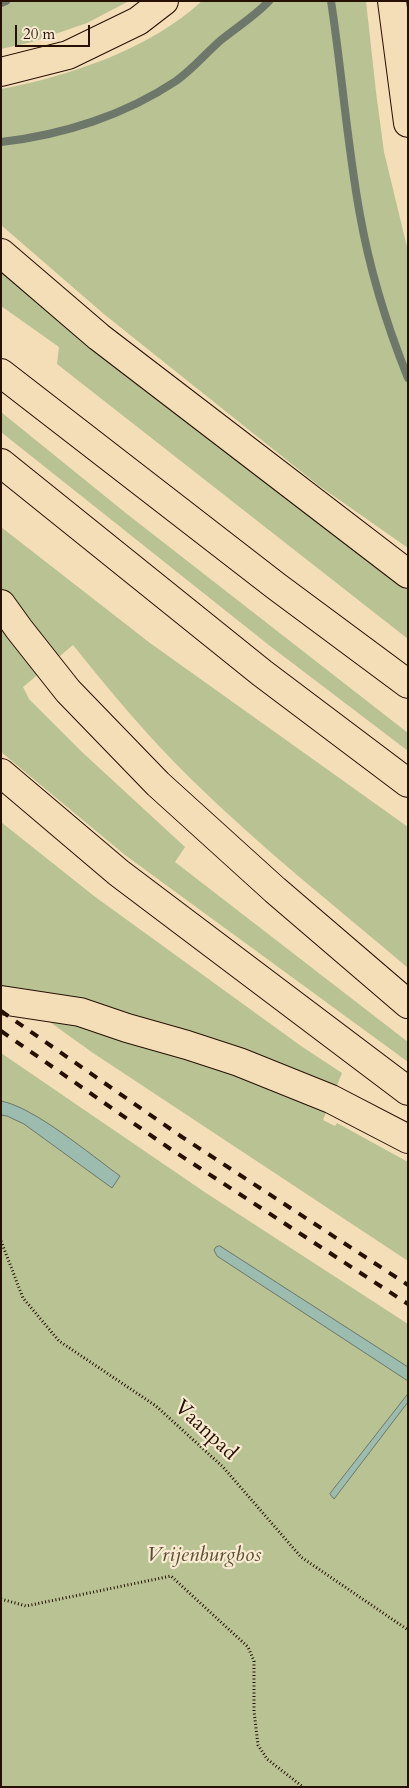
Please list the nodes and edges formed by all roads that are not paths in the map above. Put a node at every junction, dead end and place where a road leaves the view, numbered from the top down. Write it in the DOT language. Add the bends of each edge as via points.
graph roads {
  1 [pos="164,1"];
  2 [pos="394,7"];
  3 [pos="1,72"];
  4 [pos="408,123"];
  5 [pos="1,253"];
  6 [pos="1,373"];
  7 [pos="1,463"];
  8 [pos="408,574"];
  9 [pos="1,604"];
  10 [pos="408,684"];
  11 [pos="1,773"];
  12 [pos="408,783"];
  13 [pos="1,1000"];
  14 [pos="408,1004"];
  15 [pos="408,1091"];
  16 [pos="408,1139"];
  1 -- 3 [label="highway" via="138,21 68,55"];
  2 -- 4 [label="highway"];
  5 -- 8 [label="highway" via="99,337"];
  6 -- 10 [label="highway"];
  7 -- 12 [label="highway" via="262,673"];
  9 -- 14 [label="highway" via="93,718 158,784 274,890"];
  11 -- 15 [label="highway" via="119,872"];
  13 -- 16 [label="highway" via="80,1012 239,1062 331,1100"];
}
